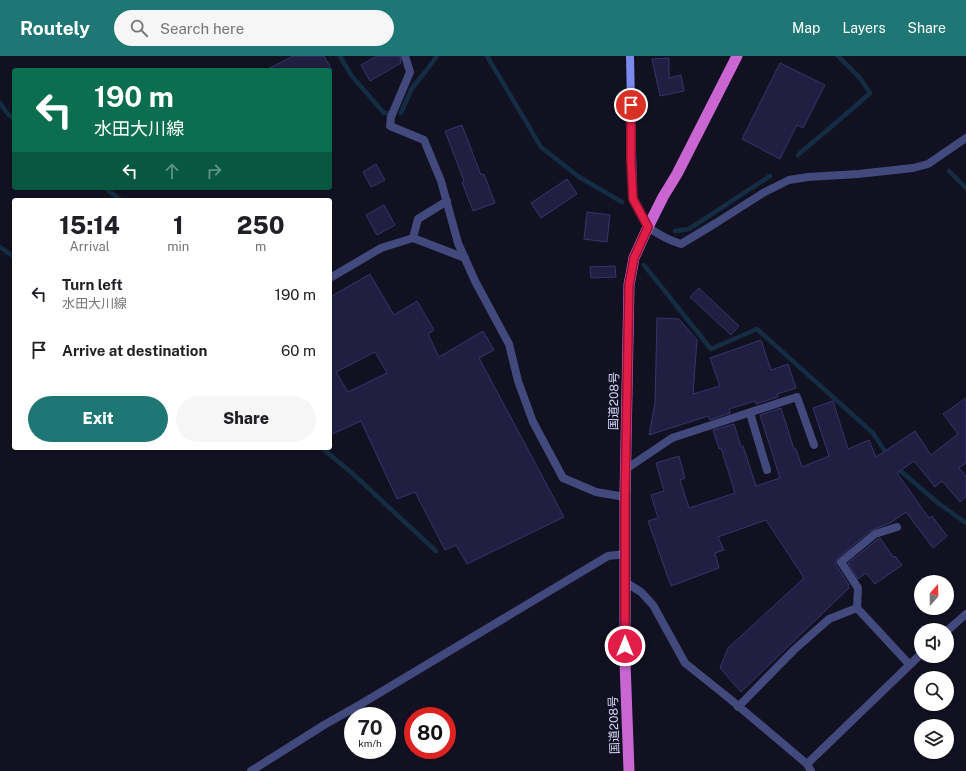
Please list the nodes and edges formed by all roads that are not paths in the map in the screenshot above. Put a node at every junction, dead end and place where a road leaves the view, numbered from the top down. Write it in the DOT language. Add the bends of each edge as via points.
graph roads {
  1 [pos="405,56"];
  2 [pos="630,56"];
  3 [pos="737,56"];
  4 [pos="966,138"];
  5 [pos="447,201"];
  6 [pos="648,227"];
  7 [pos="413,238"];
  8 [pos="465,258"];
  9 [pos="332,277"];
  10 [pos="750,413"];
  11 [pos="814,445"];
  12 [pos="626,469"];
  13 [pos="768,470"];
  14 [pos="625,498"];
  15 [pos="897,527"];
  16 [pos="625,554"];
  17 [pos="625,582"];
  18 [pos="856,608"];
  19 [pos="966,614"];
  20 [pos="954,625"];
  21 [pos="914,660"];
  22 [pos="909,664"];
  23 [pos="738,707"];
  24 [pos="809,768"];
  25 [pos="251,771"];
  26 [pos="629,771"];
  1 -- 5 [label="street" via="410,72 390,126 424,140 442,181"];
  2 -- 6 [label="main road" via="633,199"];
  3 -- 6 [label="highway, 国道208号"];
  4 -- 6 [label="street" via="928,164 913,168 808,176 788,180 681,244 660,236"];
  5 -- 7 [label="street" via="418,219"];
  5 -- 8 [label="street" via="458,243"];
  6 -- 12 [label="highway, 国道208号" via="634,258 629,285"];
  7 -- 8 [label="street"];
  7 -- 9 [label="street" via="381,248"];
  8 -- 14 [label="street" via="509,344 518,381 534,422 563,478 596,492"];
  10 -- 11 [label="street" via="797,398"];
  10 -- 12 [label="street" via="672,438"];
  10 -- 13 [label="street"];
  12 -- 14 [label="highway, 国道208号"];
  14 -- 16 [label="highway, 国道208号"];
  15 -- 18 [label="street" via="875,534 841,562 858,588"];
  16 -- 17 [label="highway, 国道208号"];
  16 -- 25 [label="street" via="608,556"];
  17 -- 23 [label="street" via="641,592 653,605 685,663"];
  17 -- 26 [label="highway, 国道208号"];
  18 -- 22 [label="street"];
  18 -- 23 [label="street" via="829,619 795,649"];
  19 -- 20 [label="street"];
  21 -- 22 [label="street"];
  22 -- 24 [label="street"];
  23 -- 24 [label="street"];
}
